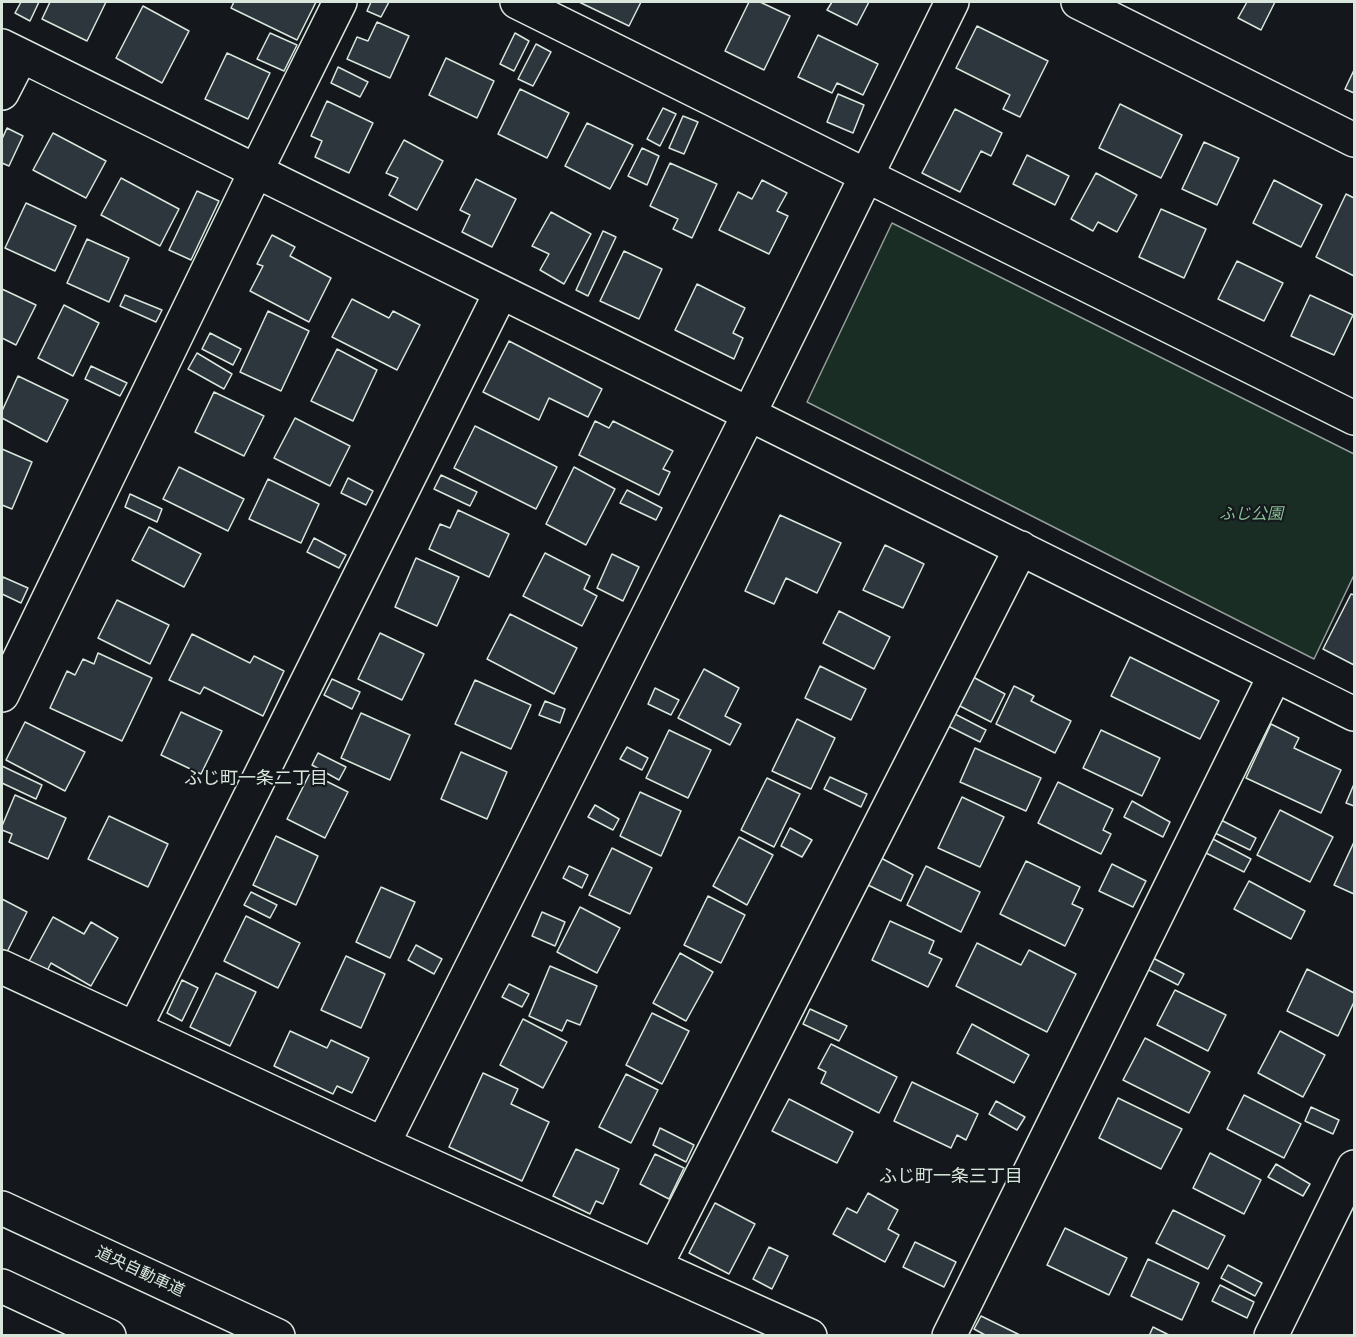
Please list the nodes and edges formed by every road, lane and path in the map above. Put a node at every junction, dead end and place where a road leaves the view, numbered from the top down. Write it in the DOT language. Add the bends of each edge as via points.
graph roads {
  1 [pos="340,2"];
  2 [pos="517,2"];
  3 [pos="952,2"];
  4 [pos="1078,2"];
  5 [pos="11,51"];
  6 [pos="2,93"];
  7 [pos="1354,140"];
  8 [pos="256,171"];
  9 [pos="867,175"];
  10 [pos="501,292"];
  11 [pos="749,414"];
  12 [pos="1354,418"];
  13 [pos="1020,548"];
  14 [pos="1275,675"];
  15 [pos="2,695"];
  16 [pos="1354,714"];
  17 [pos="2,967"];
  18 [pos="135,1028"];
  19 [pos="383,1144"];
  20 [pos="1354,1167"];
  21 [pos="2,1208"];
  22 [pos="656,1265"];
  23 [pos="2,1286"];
  24 [pos="109,1335"];
  25 [pos="278,1335"];
  26 [pos="810,1335"];
  27 [pos="949,1335"];
  28 [pos="1271,1335"];
  1 -- 8 [label="main road"];
  2 -- 9 [label="main road"];
  3 -- 9 [label="main road"];
  4 -- 7 [label="main road"];
  5 -- 6 [label="main road"];
  5 -- 8 [label="main road"];
  8 -- 10 [label="main road"];
  8 -- 15 [label="main road"];
  9 -- 11 [label="main road"];
  9 -- 12 [label="main road"];
  10 -- 11 [label="main road"];
  10 -- 18 [label="main road"];
  11 -- 13 [label="main road"];
  11 -- 19 [label="main road"];
  13 -- 14 [label="main road"];
  13 -- 22 [label="main road"];
  14 -- 16 [label="main road"];
  14 -- 27 [label="main road"];
  17 -- 18 [label="main road"];
  18 -- 19 [label="main road"];
  19 -- 22 [label="main road"];
  20 -- 28 [label="main road"];
  21 -- 25 [label="main road, 道央自動車道"];
  22 -- 26 [label="main road"];
  23 -- 24 [label="main road"];
}
